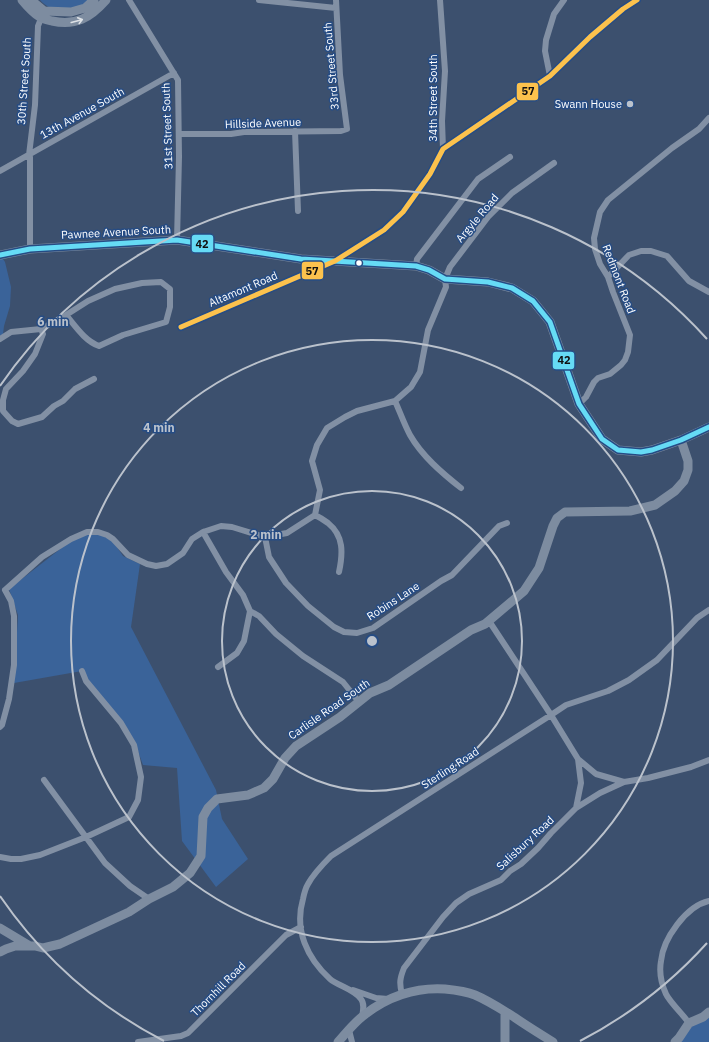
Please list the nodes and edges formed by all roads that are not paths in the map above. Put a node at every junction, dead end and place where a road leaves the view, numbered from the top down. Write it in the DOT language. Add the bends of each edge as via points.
graph roads {
  1 [pos="22,0"];
  2 [pos="31,0"];
  3 [pos="94,0"];
  4 [pos="106,0"];
  5 [pos="129,0"];
  6 [pos="259,0"];
  7 [pos="336,0"];
  8 [pos="440,0"];
  9 [pos="564,0"];
  10 [pos="637,0"];
  11 [pos="336,8"];
  12 [pos="43,14"];
  13 [pos="174,73"];
  14 [pos="550,76"];
  15 [pos="709,118"];
  16 [pos="347,129"];
  17 [pos="295,131"];
  18 [pos="179,134"];
  19 [pos="443,148"];
  20 [pos="29,155"];
  21 [pos="510,156"];
  22 [pos="554,163"];
  23 [pos="0,171"];
  24 [pos="298,211"];
  25 [pos="177,240"];
  26 [pos="30,249"];
  27 [pos="0,255"];
  28 [pos="335,261"];
  29 [pos="416,266"];
  30 [pos="608,277"];
  31 [pos="445,279"];
  32 [pos="709,292"];
  33 [pos="66,315"];
  34 [pos="181,327"];
  35 [pos="42,331"];
  36 [pos="0,339"];
  37 [pos="94,380"];
  38 [pos="395,401"];
  39 [pos="579,404"];
  40 [pos="709,427"];
  41 [pos="681,440"];
  42 [pos="461,488"];
  43 [pos="314,515"];
  44 [pos="507,523"];
  45 [pos="203,532"];
  46 [pos="265,537"];
  47 [pos="340,572"];
  48 [pos="3,589"];
  49 [pos="709,610"];
  50 [pos="250,611"];
  51 [pos="485,624"];
  52 [pos="218,666"];
  53 [pos="82,671"];
  54 [pos="359,702"];
  55 [pos="551,715"];
  56 [pos="0,727"];
  57 [pos="578,760"];
  58 [pos="709,760"];
  59 [pos="44,780"];
  60 [pos="624,782"];
  61 [pos="576,808"];
  62 [pos="86,837"];
  63 [pos="0,857"];
  64 [pos="149,900"];
  65 [pos="709,901"];
  66 [pos="0,928"];
  67 [pos="301,928"];
  68 [pos="30,946"];
  69 [pos="0,952"];
  70 [pos="346,988"];
  71 [pos="402,994"];
  72 [pos="388,999"];
  73 [pos="505,1012"];
  74 [pos="709,1012"];
  75 [pos="362,1017"];
  76 [pos="689,1022"];
  77 [pos="350,1030"];
  78 [pos="138,1042"];
  79 [pos="338,1042"];
  80 [pos="352,1042"];
  81 [pos="505,1042"];
  82 [pos="553,1042"];
  83 [pos="675,1042"];
  1 -- 12 [label="street"];
  2 -- 12 [label="street"];
  3 -- 12 [label="street" via="85,8 71,12"];
  12 -- 4 [label="street, one-way" via="57,22 82,20 95,12"];
  5 -- 13 [label="street, 31st Street South"];
  6 -- 11 [label="street"];
  7 -- 11 [label="street, 33rd Street South"];
  8 -- 19 [label="street, 34th Street South" via="445,71"];
  9 -- 14 [label="street" via="554,14 546,40 545,51"];
  10 -- 14 [label="street" via="590,37"];
  11 -- 16 [label="street, 33rd Street South" via="340,75"];
  12 -- 20 [label="street, 30th Street South" via="38,26"];
  13 -- 18 [label="street, 31st Street South" via="178,80"];
  13 -- 20 [label="street, 13th Avenue South"];
  14 -- 19 [label="street"];
  15 -- 30 [label="street, Redmont Road" via="699,129 608,200 600,212 594,238 595,250"];
  16 -- 17 [label="street, Hillside Avenue"];
  17 -- 18 [label="street, Hillside Avenue"];
  17 -- 24 [label="street"];
  18 -- 25 [label="street, 31st Street South"];
  19 -- 28 [label="street, Altamont Road" via="430,174 403,212 384,230"];
  20 -- 23 [label="street, 13th Avenue South"];
  20 -- 26 [label="street, 30th Street South"];
  21 -- 29 [label="street" via="478,179 417,259"];
  22 -- 31 [label="street, Argyle Road" via="512,193 488,217 450,267"];
  25 -- 26 [label="street, Pawnee Avenue South"];
  25 -- 28 [label="street, Pawnee Avenue South" via="301,259"];
  26 -- 27 [label="street, Pawnee Avenue South"];
  28 -- 29 [label="street, Pawnee Avenue South"];
  28 -- 34 [label="street, Altamont Road"];
  29 -- 31 [label="street, Pawnee Avenue South"];
  30 -- 32 [label="street" via="629,256 641,251 651,251 667,256 689,281"];
  30 -- 39 [label="street, Redmont Road" via="630,335 628,352 621,366 610,374 598,378"];
  31 -- 38 [label="street, Argyle Road" via="446,287 428,330 420,372 411,387"];
  31 -- 39 [label="street" via="488,282 512,288 532,300 550,322"];
  33 -- 33 [label="street" via="88,301 115,289 161,282 170,289 170,307 166,322 123,335 99,346 91,343"];
  33 -- 35 [label="street"];
  35 -- 36 [label="street" via="11,332"];
  35 -- 37 [label="street" via="35,354 6,389 3,412 12,421 18,424 42,417 75,389"];
  38 -- 42 [label="street" via="410,435 420,449"];
  38 -- 43 [label="street" via="357,411 327,428 317,445 312,461 320,490"];
  39 -- 41 [label="street" via="602,439 618,450 641,452"];
  40 -- 41 [label="street"];
  41 -- 51 [label="street, Carlisle Road South" via="688,460 688,470 684,481 675,491 655,505 630,511 564,512 557,518 539,568 524,591"];
  43 -- 46 [label="street" via="287,533"];
  43 -- 47 [label="street" via="336,531 341,544"];
  44 -- 46 [label="street, Robins Lane" via="499,526 452,575 373,628 357,633 344,632 334,627 308,606 286,583 269,557"];
  45 -- 46 [label="street" via="221,526"];
  45 -- 48 [label="street" via="192,539 183,553 167,564 156,566 128,555 107,535 87,532 42,557"];
  45 -- 50 [label="street" via="226,572 243,595"];
  48 -- 56 [label="street" via="11,601 14,616 14,665 9,699"];
  49 -- 55 [label="street, Sterling Road" via="697,618 657,660 629,680 608,691 566,705"];
  50 -- 52 [label="street" via="244,640 237,653"];
  50 -- 54 [label="street" via="259,616 303,656 343,682"];
  51 -- 54 [label="street, Carlisle Road South" via="471,630"];
  51 -- 55 [label="street" via="491,624"];
  53 -- 62 [label="street" via="86,681 121,723 134,745 141,777 138,800 129,817"];
  54 -- 64 [label="street, Carlisle Road South" via="296,746 264,788 248,795 217,800 208,808 203,817 201,856 194,867 173,887"];
  55 -- 57 [label="street"];
  55 -- 67 [label="street, Sterling Road" via="331,856 317,870 307,886 301,906"];
  57 -- 60 [label="street" via="596,774"];
  57 -- 61 [label="street" via="581,783"];
  58 -- 60 [label="street, Salisbury Road" via="691,767"];
  59 -- 62 [label="street"];
  60 -- 61 [label="street, Salisbury Road"];
  61 -- 71 [label="street, Salisbury Road" via="538,848 501,880 469,894 456,903 404,968 400,978"];
  62 -- 63 [label="street" via="21,860"];
  62 -- 64 [label="street" via="112,870"];
  64 -- 68 [label="street, Carlisle Road South" via="60,944 43,948"];
  65 -- 76 [label="street" via="686,915 676,926 665,945 661,960 660,978 666,996"];
  66 -- 68 [label="street"];
  67 -- 70 [label="street, Sterling Road" via="309,954 319,968"];
  67 -- 78 [label="street, Thornhill Road" via="286,934 188,1033"];
  68 -- 69 [label="street, Carlisle Road South" via="15,946"];
  70 -- 72 [label="street, Sterling Road" via="376,998"];
  70 -- 75 [label="street, Sterling Road" via="361,999 364,1009"];
  71 -- 72 [label="street"];
  71 -- 73 [label="street" via="437,989 474,994"];
  72 -- 75 [label="street"];
  73 -- 81 [label="street"];
  73 -- 82 [label="street"];
  74 -- 76 [label="street"];
  75 -- 77 [label="street"];
  76 -- 83 [label="street"];
  77 -- 79 [label="street"];
  77 -- 80 [label="street"];
}
